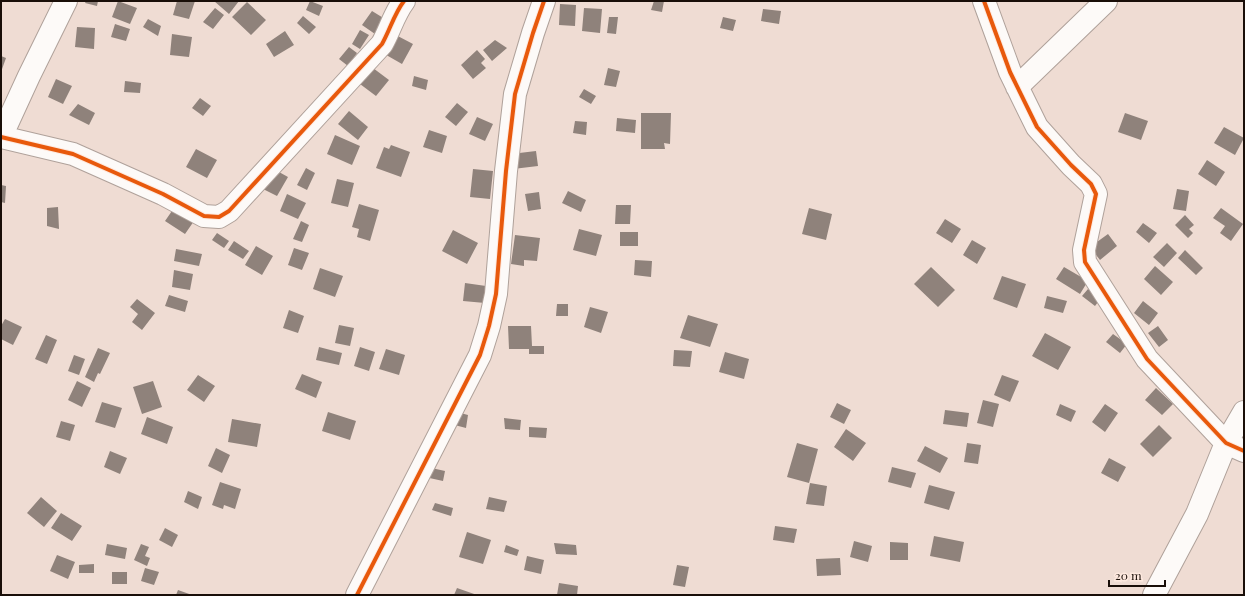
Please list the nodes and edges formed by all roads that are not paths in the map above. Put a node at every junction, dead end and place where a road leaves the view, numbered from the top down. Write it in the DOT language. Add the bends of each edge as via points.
graph roads {
  1 [pos="66,1"];
  2 [pos="404,1"];
  3 [pos="544,1"];
  4 [pos="984,1"];
  5 [pos="1106,1"];
  6 [pos="1017,87"];
  7 [pos="1,137"];
  8 [pos="1244,412"];
  9 [pos="1235,447"];
  10 [pos="358,595"];
  11 [pos="1154,595"];
  1 -- 7 [label="street"];
  2 -- 7 [label="street" via="398,8 382,44 228,211 219,217 204,216 163,194 73,154"];
  3 -- 10 [label="street" via="516,94 506,171 496,294 480,355"];
  4 -- 6 [label="street"];
  5 -- 6 [label="street"];
  6 -- 9 [label="street" via="1037,126 1071,166 1091,184 1096,194 1084,250 1085,262 1147,359"];
  8 -- 9 [label="street"];
  9 -- 11 [label="street"];
}
